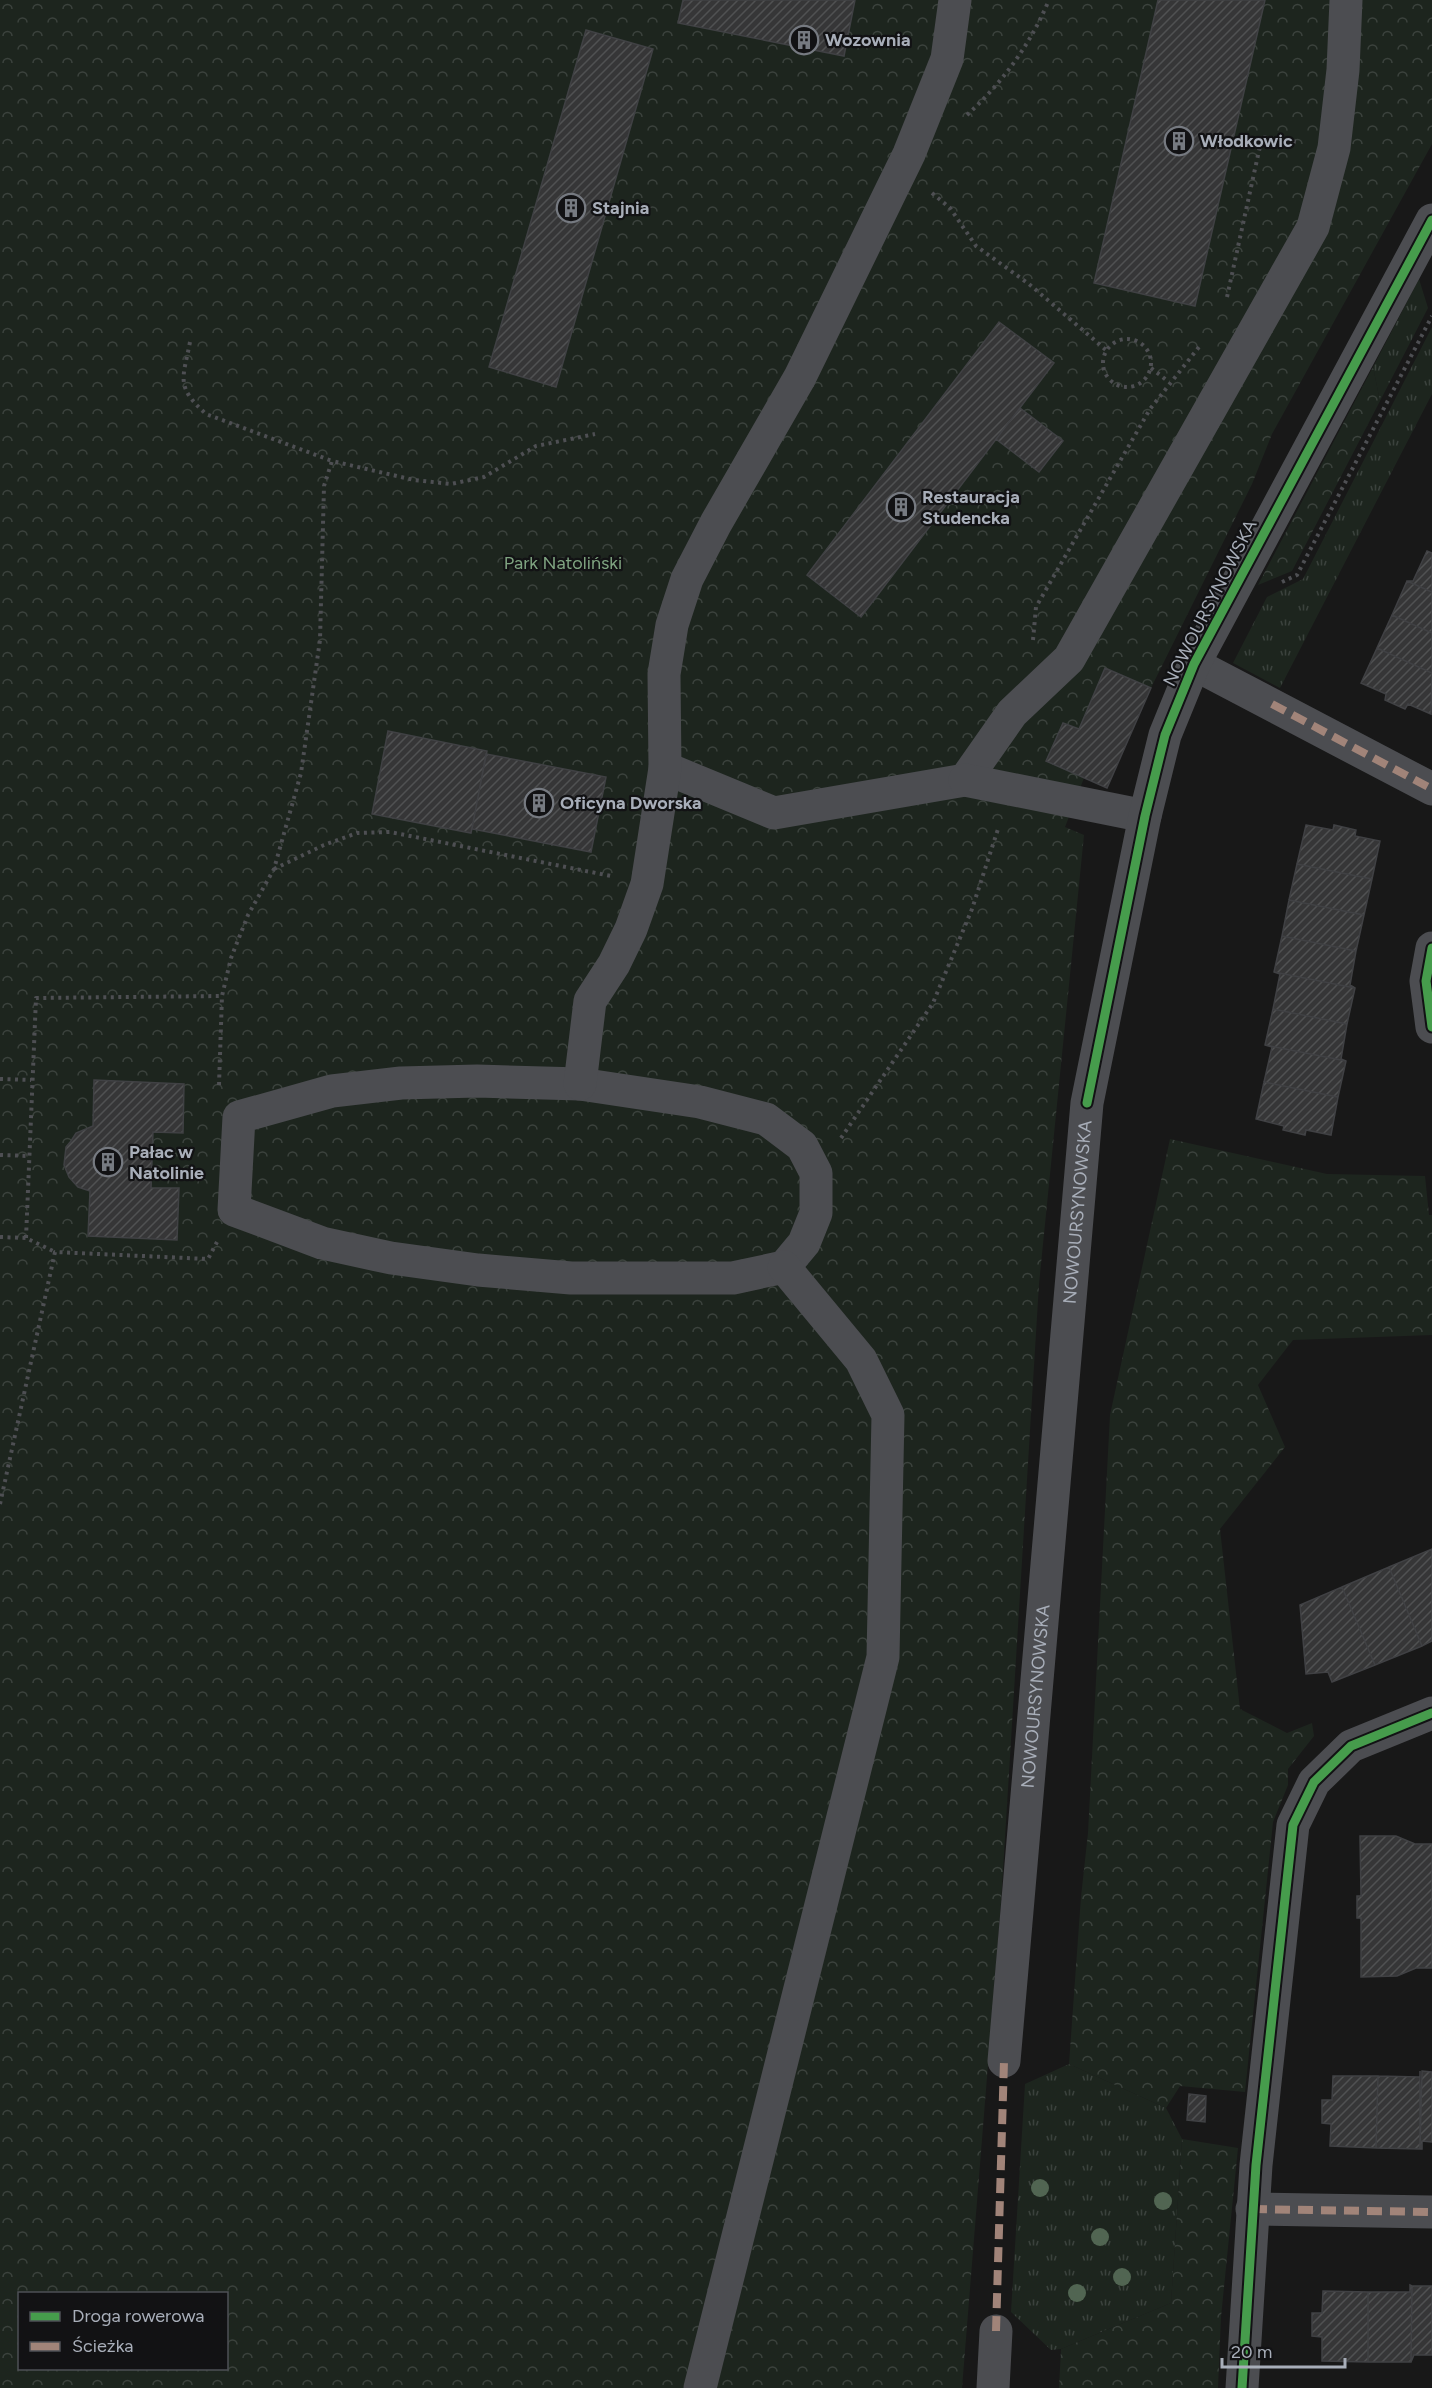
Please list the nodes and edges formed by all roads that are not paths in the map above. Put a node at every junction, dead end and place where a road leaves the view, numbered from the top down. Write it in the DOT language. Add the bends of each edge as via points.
graph roads {
  1 [pos="955,0"];
  2 [pos="1346,0"];
  3 [pos="1432,220"];
  4 [pos="1194,664"];
  5 [pos="665,768"];
  6 [pos="965,780"];
  7 [pos="1432,789"];
  8 [pos="1145,816"];
  9 [pos="1432,948"];
  10 [pos="1432,1027"];
  11 [pos="580,1084"];
  12 [pos="784,1267"];
  13 [pos="1432,1713"];
  14 [pos="1004,2061"];
  15 [pos="1252,2209"];
  16 [pos="1432,2212"];
  17 [pos="996,2331"];
  18 [pos="700,2388"];
  19 [pos="993,2388"];
  20 [pos="1242,2388"];
  1 -- 5 [label="street" via="947,58 902,168 800,377 687,579 672,625 663,674"];
  2 -- 6 [label="street" via="1334,148 1313,227 1069,659 1012,713"];
  3 -- 4 [label="street, NOWOURSYNOWSKA"];
  4 -- 7 [label="street"];
  4 -- 8 [label="street, NOWOURSYNOWSKA" via="1165,735"];
  5 -- 6 [label="street" via="774,813"];
  5 -- 11 [label="street" via="647,884 614,964 590,1000"];
  6 -- 8 [label="street"];
  8 -- 14 [label="street, NOWOURSYNOWSKA" via="1087,1103"];
  9 -- 10 [label="street" via="1426,981"];
  11 -- 12 [label="street" via="700,1101 766,1119 802,1146 816,1173 816,1213 804,1242"];
  11 -- 12 [label="street" via="401,1083 332,1091 239,1117 234,1210 322,1243 391,1258 478,1270 572,1278 671,1280 733,1278"];
  12 -- 18 [label="street" via="861,1360 888,1415 883,1657"];
  13 -- 15 [label="street" via="1351,1746 1314,1782 1293,1826"];
  15 -- 16 [label="street"];
  15 -- 20 [label="street"];
  17 -- 19 [label="street"];
}
